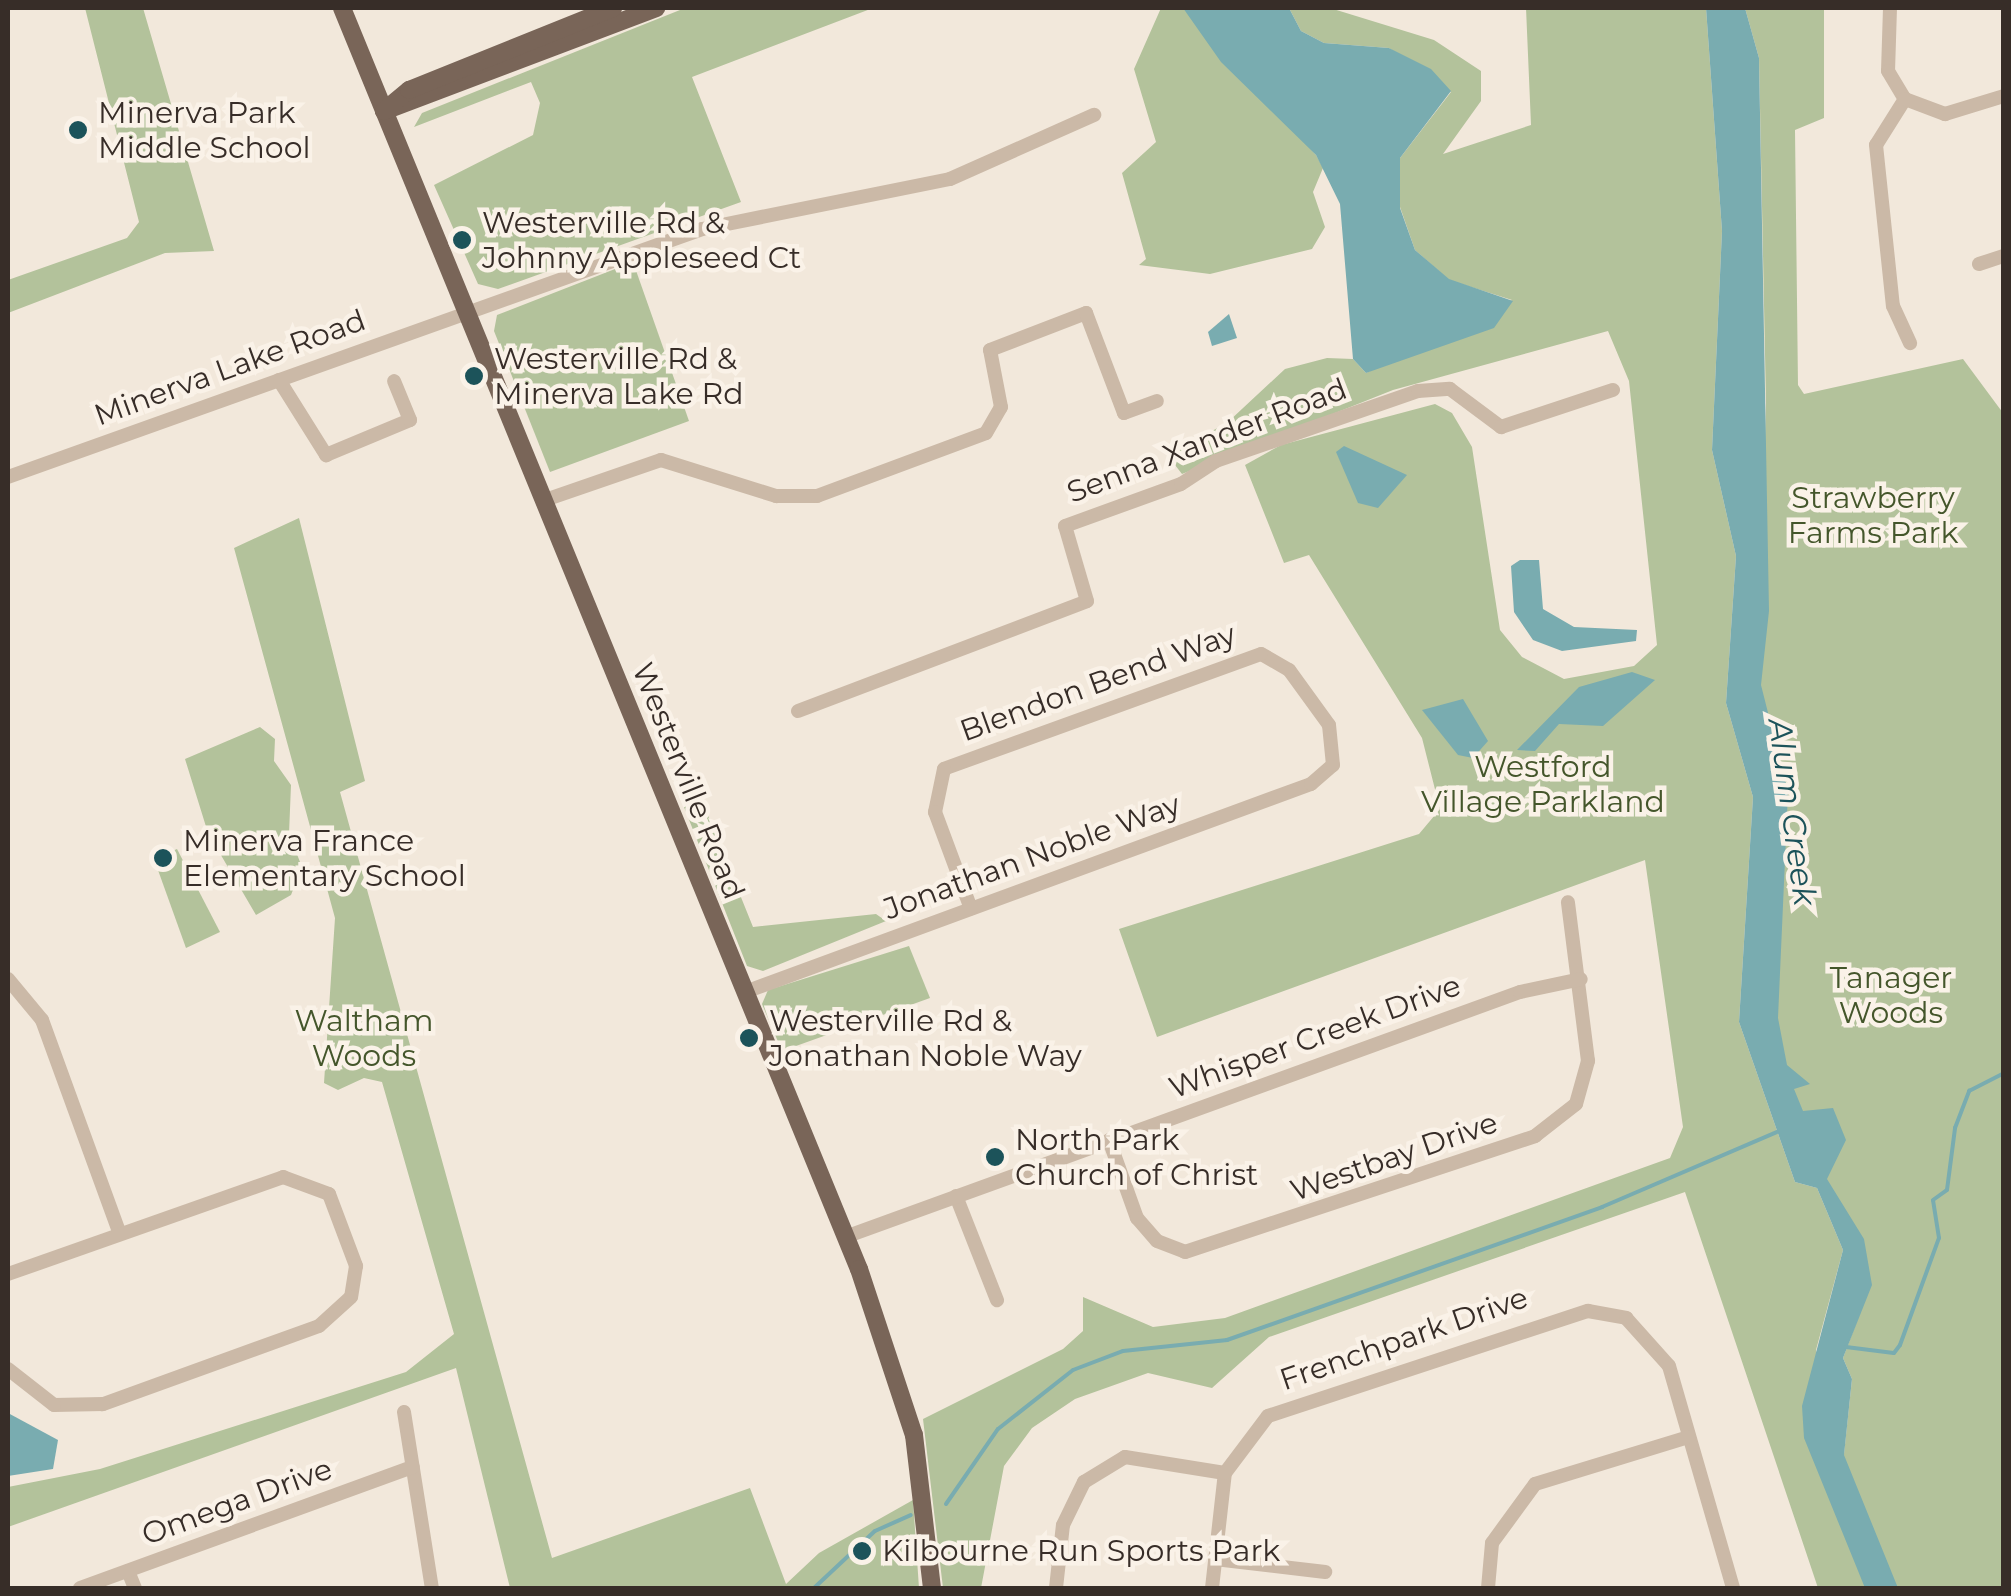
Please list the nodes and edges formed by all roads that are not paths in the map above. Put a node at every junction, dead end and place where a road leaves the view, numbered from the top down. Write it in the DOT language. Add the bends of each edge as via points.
graph roads {
  1 [pos="342,8"];
  2 [pos="656,8"];
  3 [pos="1890,8"];
  4 [pos="608,10"];
  5 [pos="2004,96"];
  6 [pos="1905,99"];
  7 [pos="384,112"];
  8 [pos="1094,115"];
  9 [pos="2004,256"];
  10 [pos="1979,264"];
  11 [pos="471,310"];
  12 [pos="1910,343"];
  13 [pos="280,380"];
  14 [pos="394,381"];
  15 [pos="1613,390"];
  16 [pos="1157,401"];
  17 [pos="8,477"];
  18 [pos="545,500"];
  19 [pos="798,710"];
  20 [pos="1333,765"];
  21 [pos="1568,902"];
  22 [pos="971,909"];
  23 [pos="1580,979"];
  24 [pos="8,980"];
  25 [pos="745,992"];
  26 [pos="1109,1140"];
  27 [pos="956,1196"];
  28 [pos="119,1232"];
  29 [pos="845,1238"];
  30 [pos="8,1274"];
  31 [pos="997,1300"];
  32 [pos="8,1368"];
  33 [pos="404,1412"];
  34 [pos="1689,1437"];
  35 [pos="413,1467"];
  36 [pos="1226,1472"];
  37 [pos="1215,1558"];
  38 [pos="128,1571"];
  39 [pos="1325,1572"];
  40 [pos="80,1588"];
  41 [pos="134,1588"];
  42 [pos="432,1588"];
  43 [pos="932,1588"];
  44 [pos="1056,1588"];
  45 [pos="1212,1588"];
  46 [pos="1488,1588"];
  47 [pos="1732,1588"];
  1 -- 7 [label="main road, Westerville Road"];
  2 -- 7 [label="main road"];
  3 -- 6 [label="street" via="1888,71"];
  4 -- 7 [label="main road" via="409,90"];
  5 -- 6 [label="street" via="1945,114"];
  6 -- 12 [label="street" via="1876,145 1893,306"];
  7 -- 11 [label="main road, Westerville Road"];
  8 -- 11 [label="street, Minerva Lake Road" via="950,179 702,229"];
  9 -- 10 [label="street"];
  11 -- 13 [label="street, Minerva Lake Road"];
  11 -- 18 [label="main road, Westerville Road"];
  13 -- 14 [label="street" via="326,455 410,420"];
  13 -- 17 [label="street, Minerva Lake Road"];
  15 -- 19 [label="street, Senna Xander Road" via="1501,427 1450,389 1418,392 1216,461 1181,484 1065,526 1087,601"];
  16 -- 18 [label="street" via="1124,413 1086,313 995,346 988,356 1001,407 996,426 816,496 776,496 661,460"];
  18 -- 25 [label="main road, Westerville Road"];
  20 -- 22 [label="street, Jonathan Noble Way" via="1311,784"];
  20 -- 22 [label="street, Blendon Bend Way" via="1329,725 1290,670 1261,654 935,778 935,812"];
  21 -- 23 [label="street"];
  22 -- 25 [label="street, Jonathan Noble Way"];
  23 -- 26 [label="street, Whisper Creek Drive"];
  23 -- 26 [label="street, Westbay Drive" via="1588,1061 1576,1104 1535,1136 1185,1252 1157,1241 1137,1218"];
  24 -- 28 [label="street" via="42,1020"];
  25 -- 29 [label="main road, Westerville Road"];
  26 -- 27 [label="street, Whisper Creek Drive"];
  27 -- 29 [label="street, Whisper Creek Drive"];
  27 -- 31 [label="street"];
  28 -- 30 [label="street"];
  28 -- 32 [label="street" via="299,1176 337,1205 356,1278 351,1297 319,1326 88,1408 43,1401"];
  29 -- 43 [label="main road, Westerville Road" via="914,1436"];
  33 -- 35 [label="street"];
  34 -- 36 [label="street, Frenchpark Drive" via="1669,1366 1626,1318 1588,1311 1298,1403 1256,1428"];
  34 -- 46 [label="street" via="1534,1484 1492,1543"];
  34 -- 47 [label="street"];
  35 -- 38 [label="street, Omega Drive"];
  35 -- 42 [label="street"];
  36 -- 37 [label="street, Frenchpark Drive"];
  36 -- 44 [label="street" via="1125,1457 1084,1482 1063,1525"];
  37 -- 39 [label="street"];
  37 -- 45 [label="street, Frenchpark Drive"];
  38 -- 40 [label="street, Omega Drive"];
  38 -- 41 [label="street"];
}
